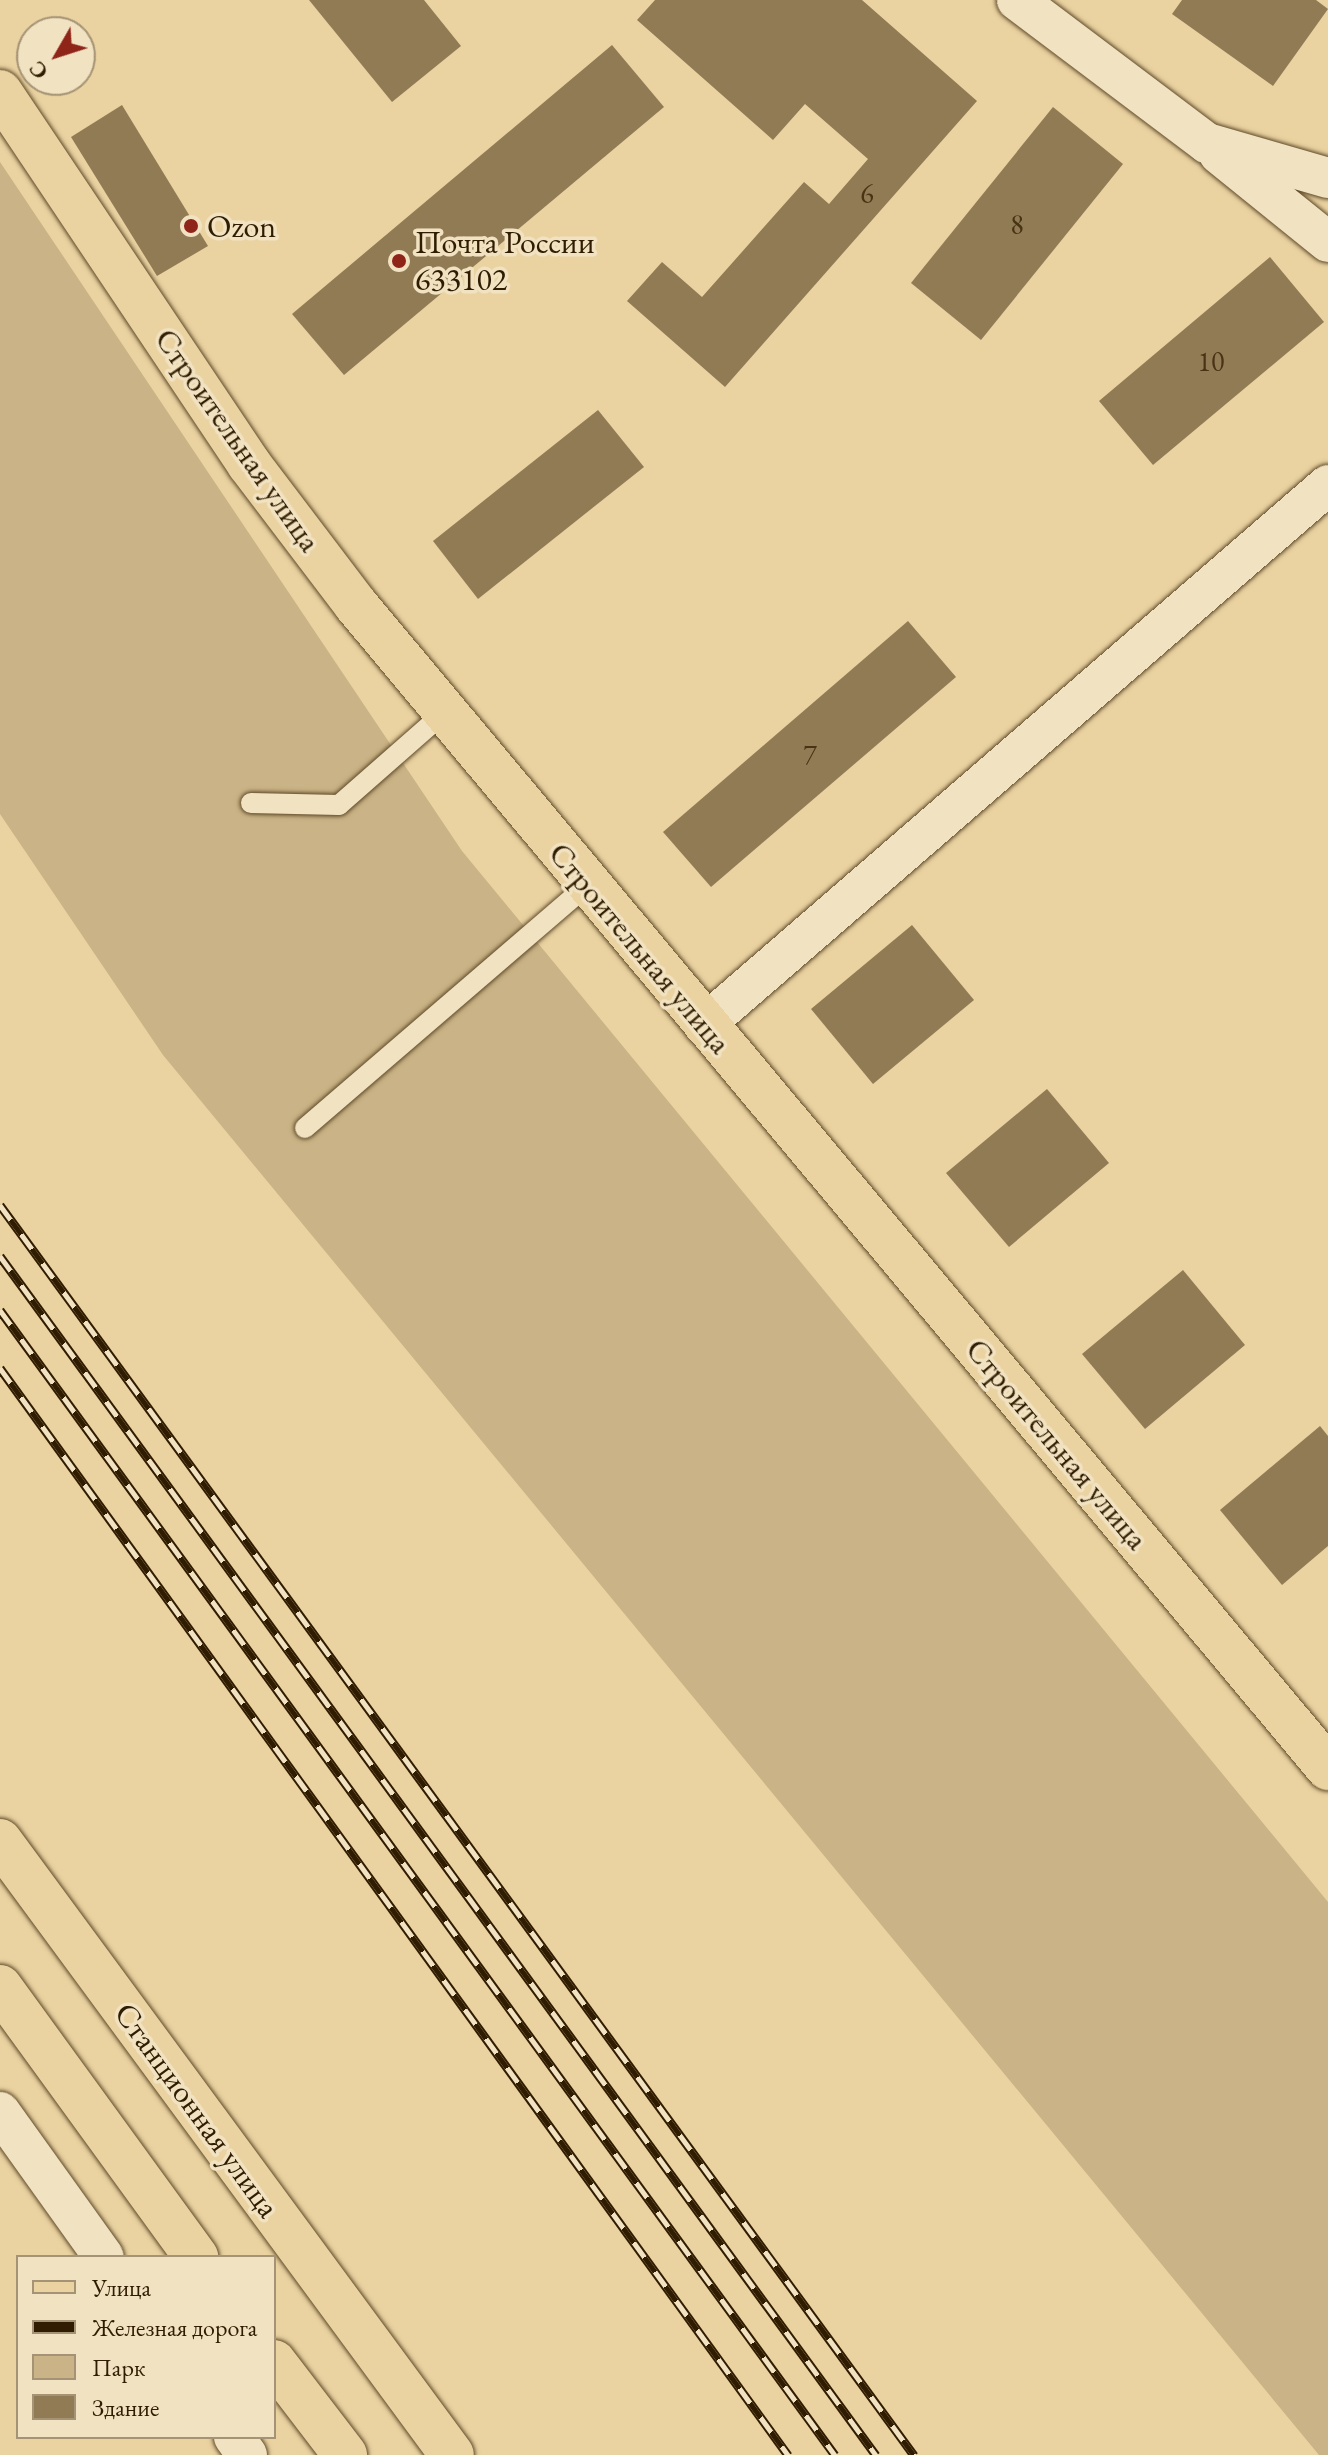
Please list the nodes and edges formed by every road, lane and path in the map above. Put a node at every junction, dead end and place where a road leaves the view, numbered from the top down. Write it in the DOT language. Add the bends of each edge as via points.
graph roads {
  1 [pos="1017,0"];
  2 [pos="0,92"];
  3 [pos="1207,143"];
  4 [pos="1328,178"];
  5 [pos="1328,242"];
  6 [pos="1328,485"];
  7 [pos="445,712"];
  8 [pos="251,803"];
  9 [pos="588,885"];
  10 [pos="704,1025"];
  11 [pos="305,1128"];
  12 [pos="1328,1768"];
  13 [pos="0,1841"];
  14 [pos="0,1987"];
  15 [pos="0,2112"];
  16 [pos="103,2255"];
  17 [pos="195,2255"];
  18 [pos="276,2365"];
  19 [pos="345,2455"];
  20 [pos="452,2455"];
  1 -- 3 [label="street"];
  2 -- 7 [label="main road, Строительная улица" via="249,464"];
  3 -- 4 [label="street"];
  3 -- 5 [label="street"];
  6 -- 10 [label="street"];
  7 -- 8 [label="lane" via="339,805"];
  7 -- 9 [label="main road, Строительная улица"];
  9 -- 10 [label="main road, Строительная улица"];
  9 -- 11 [label="lane"];
  10 -- 12 [label="main road, Строительная улица"];
  13 -- 20 [label="main road, Станционная улица"];
  14 -- 17 [label="main road"];
  15 -- 16 [label="street"];
  18 -- 19 [label="main road"];
}
